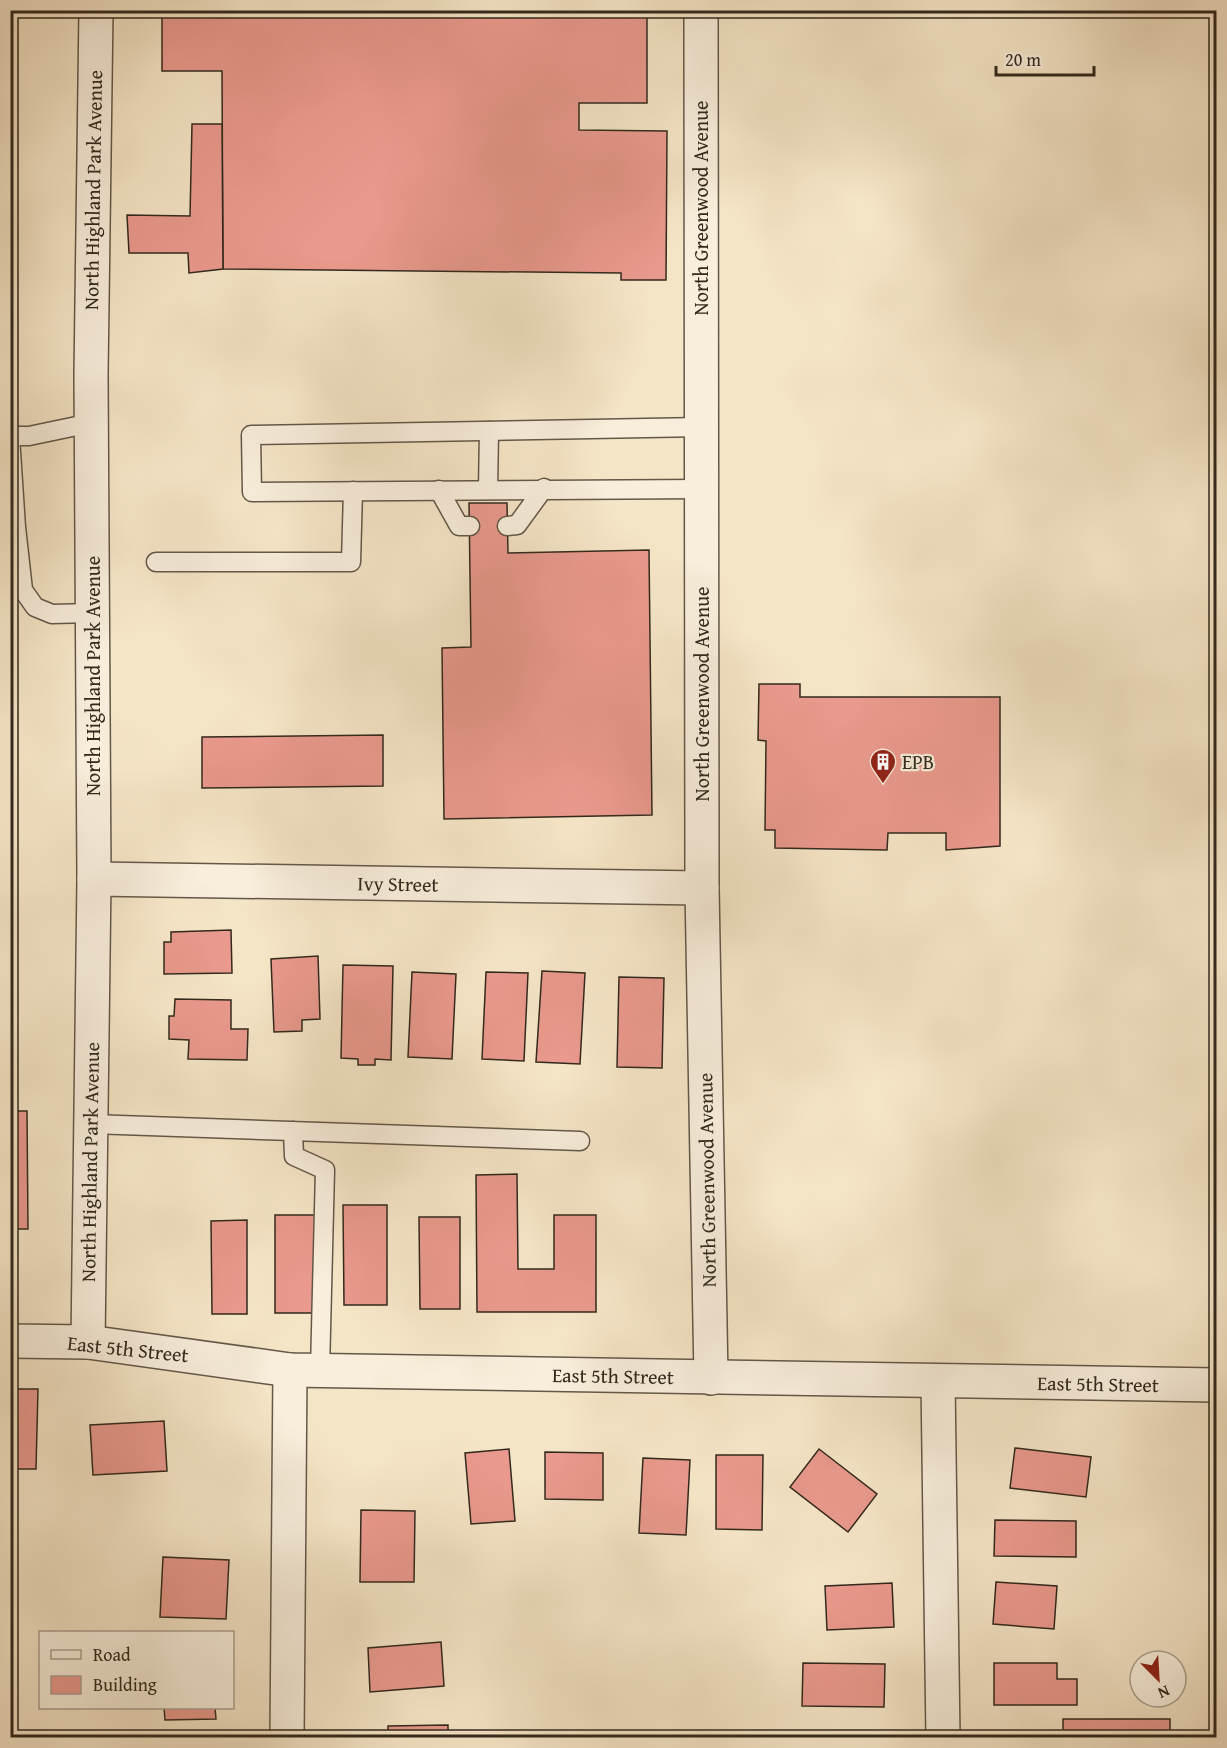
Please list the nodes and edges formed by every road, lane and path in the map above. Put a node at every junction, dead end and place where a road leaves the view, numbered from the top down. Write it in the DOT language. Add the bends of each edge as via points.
graph roads {
  1 [pos="96,10"];
  2 [pos="701,10"];
  3 [pos="91,423"];
  4 [pos="702,427"];
  5 [pos="489,431"];
  6 [pos="10,436"];
  7 [pos="544,488"];
  8 [pos="702,489"];
  9 [pos="353,490"];
  10 [pos="439,490"];
  11 [pos="488,490"];
  12 [pos="470,526"];
  13 [pos="507,526"];
  14 [pos="156,562"];
  15 [pos="92,613"];
  16 [pos="94,879"];
  17 [pos="702,888"];
  18 [pos="91,1124"];
  19 [pos="293,1131"];
  20 [pos="580,1141"];
  21 [pos="10,1341"];
  22 [pos="88,1342"];
  23 [pos="305,1370"];
  24 [pos="711,1378"];
  25 [pos="938,1382"];
  26 [pos="1216,1385"];
  27 [pos="287,1737"];
  28 [pos="943,1737"];
  1 -- 3 [label="street, North Highland Park Avenue"];
  2 -- 4 [label="street, North Greenwood Avenue"];
  3 -- 6 [label="lane" via="29,436"];
  3 -- 15 [label="street, North Highland Park Avenue"];
  4 -- 5 [label="lane"];
  4 -- 8 [label="street, North Greenwood Avenue"];
  5 -- 9 [label="lane" via="251,435 252,492"];
  5 -- 11 [label="lane"];
  6 -- 15 [label="lane" via="23,590 35,607 52,614"];
  7 -- 8 [label="lane"];
  7 -- 11 [label="lane"];
  7 -- 13 [label="lane" via="517,525"];
  8 -- 17 [label="street, North Greenwood Avenue"];
  9 -- 10 [label="lane"];
  9 -- 14 [label="lane" via="351,562"];
  10 -- 11 [label="lane"];
  10 -- 12 [label="lane" via="459,526"];
  15 -- 16 [label="street, North Highland Park Avenue"];
  16 -- 17 [label="street, Ivy Street"];
  16 -- 18 [label="street, North Highland Park Avenue"];
  17 -- 24 [label="street, North Greenwood Avenue"];
  18 -- 19 [label="lane"];
  18 -- 22 [label="street, North Highland Park Avenue"];
  19 -- 20 [label="lane"];
  19 -- 23 [label="lane" via="294,1156 325,1170"];
  21 -- 22 [label="street, East 5th Street"];
  22 -- 23 [label="street, East 5th Street"];
  23 -- 24 [label="street, East 5th Street"];
  23 -- 27 [label="street"];
  24 -- 25 [label="street, East 5th Street"];
  25 -- 26 [label="street, East 5th Street"];
  25 -- 28 [label="street"];
}
